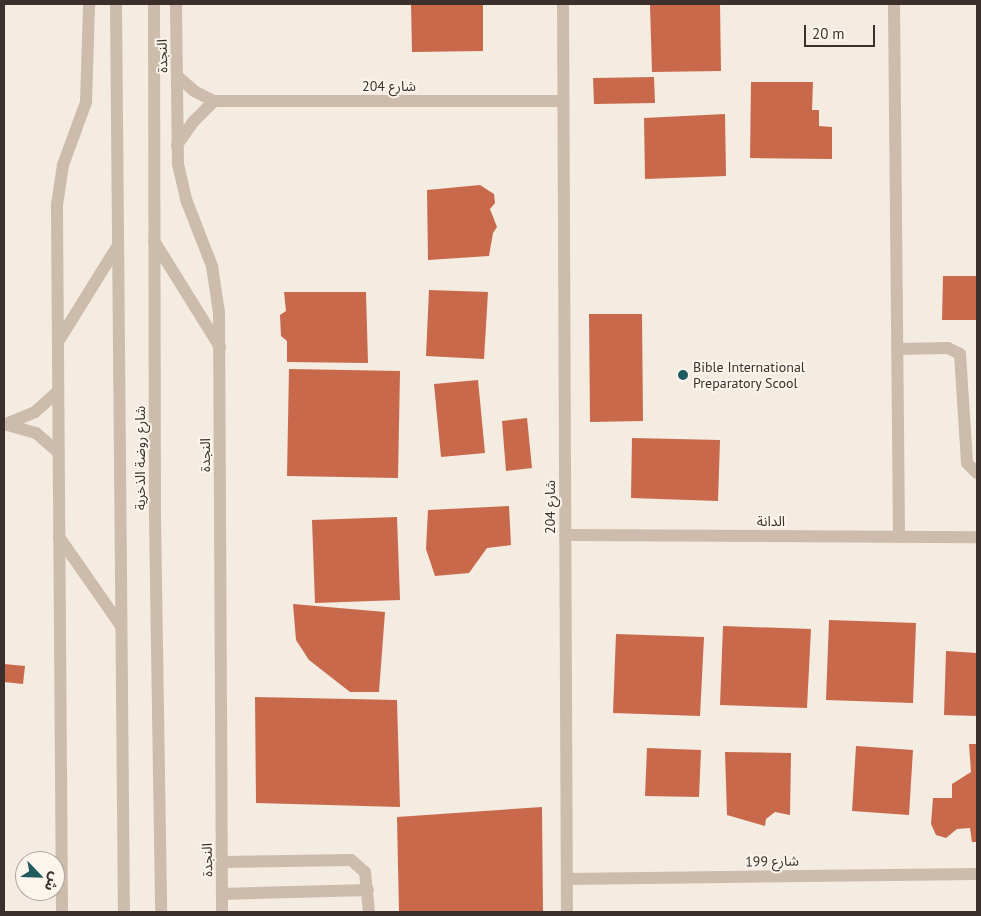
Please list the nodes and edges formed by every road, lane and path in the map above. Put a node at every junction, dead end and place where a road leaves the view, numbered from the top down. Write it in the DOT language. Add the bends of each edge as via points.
graph roads {
  1 [pos="88,4"];
  2 [pos="116,4"];
  3 [pos="154,4"];
  4 [pos="176,4"];
  5 [pos="563,4"];
  6 [pos="894,4"];
  7 [pos="177,76"];
  8 [pos="214,101"];
  9 [pos="564,101"];
  10 [pos="177,145"];
  11 [pos="154,241"];
  12 [pos="117,248"];
  13 [pos="58,342"];
  14 [pos="220,347"];
  15 [pos="897,349"];
  16 [pos="58,391"];
  17 [pos="6,424"];
  18 [pos="59,453"];
  19 [pos="977,473"];
  20 [pos="565,535"];
  21 [pos="59,537"];
  22 [pos="899,537"];
  23 [pos="977,537"];
  24 [pos="121,626"];
  25 [pos="222,862"];
  26 [pos="977,874"];
  27 [pos="567,879"];
  28 [pos="368,890"];
  29 [pos="222,894"];
  30 [pos="62,912"];
  31 [pos="124,912"];
  32 [pos="161,912"];
  33 [pos="222,912"];
  34 [pos="369,912"];
  35 [pos="567,912"];
  1 -- 13 [label="street" via="88,93 62,165 57,198"];
  2 -- 12 [label="street, شارع روضة الذخرية"];
  3 -- 11 [label="street, شارع روضة الذخرية"];
  4 -- 7 [label="street, النجدة"];
  5 -- 9 [label="street, شارع 204"];
  6 -- 15 [label="street"];
  7 -- 8 [label="street, شارع 204" via="194,91"];
  7 -- 10 [label="street, النجدة"];
  8 -- 9 [label="street, شارع 204"];
  8 -- 10 [label="street"];
  9 -- 20 [label="street, شارع 204"];
  10 -- 14 [label="street, النجدة" via="181,183 217,289"];
  11 -- 14 [label="street"];
  11 -- 32 [label="street, شارع روضة الذخرية"];
  12 -- 13 [label="street"];
  12 -- 24 [label="street, شارع روضة الذخرية"];
  13 -- 16 [label="street"];
  14 -- 25 [label="street, النجدة"];
  15 -- 19 [label="street" via="948,348 960,354 967,463"];
  15 -- 22 [label="street"];
  16 -- 17 [label="street" via="35,412"];
  16 -- 18 [label="street"];
  17 -- 18 [label="street" via="36,433"];
  18 -- 21 [label="street"];
  20 -- 22 [label="street, الدانة"];
  20 -- 27 [label="street, شارع 204"];
  21 -- 24 [label="street"];
  21 -- 30 [label="street"];
  22 -- 23 [label="street, الدانة"];
  24 -- 31 [label="street, شارع روضة الذخرية"];
  25 -- 28 [label="street" via="351,860 365,872"];
  25 -- 29 [label="street, النجدة"];
  26 -- 27 [label="street, شارع 199"];
  27 -- 35 [label="street, شارع 204"];
  28 -- 29 [label="street"];
  28 -- 34 [label="street"];
  29 -- 33 [label="street, النجدة"];
}
